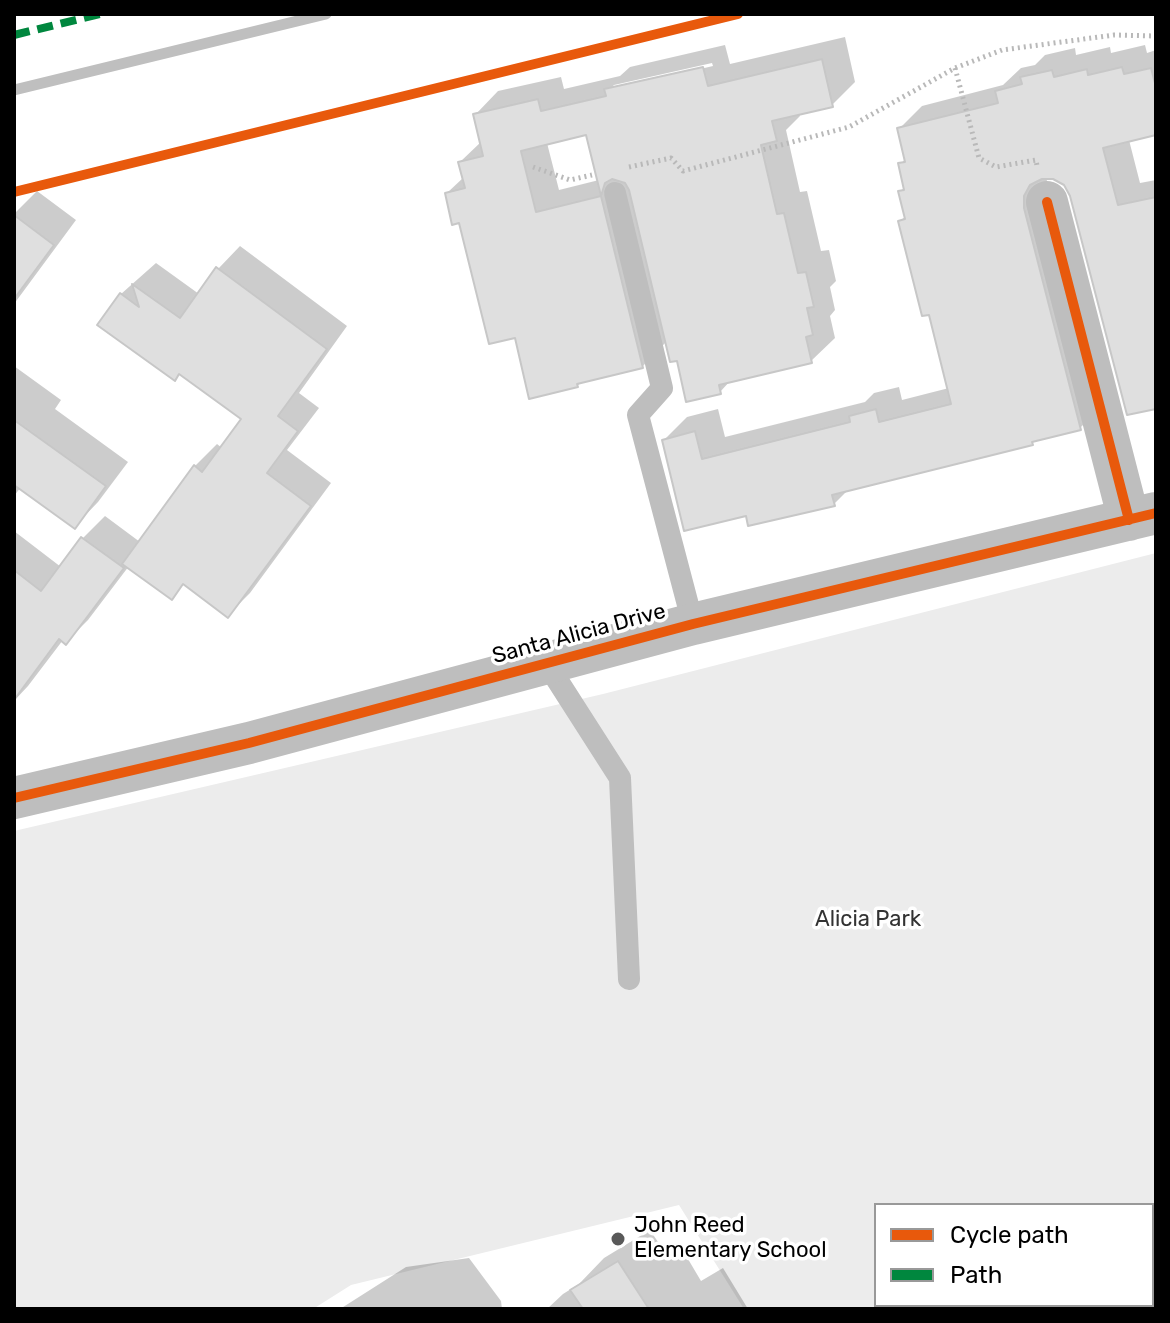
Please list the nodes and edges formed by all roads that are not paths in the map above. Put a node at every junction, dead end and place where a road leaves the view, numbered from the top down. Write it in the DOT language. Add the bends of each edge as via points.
graph roads {
  1 [pos="615,193"];
  2 [pos="1047,202"];
  3 [pos="1142,516"];
  4 [pos="693,624"];
  5 [pos="547,664"];
  6 [pos="14,798"];
  7 [pos="629,979"];
  1 -- 4 [label="lane" via="662,388 638,415"];
  2 -- 3 [label="street"];
  3 -- 4 [label="street, Santa Alicia Drive"];
  4 -- 5 [label="street, Santa Alicia Drive"];
  5 -- 6 [label="street, Santa Alicia Drive"];
  5 -- 7 [label="lane" via="620,778"];
}
